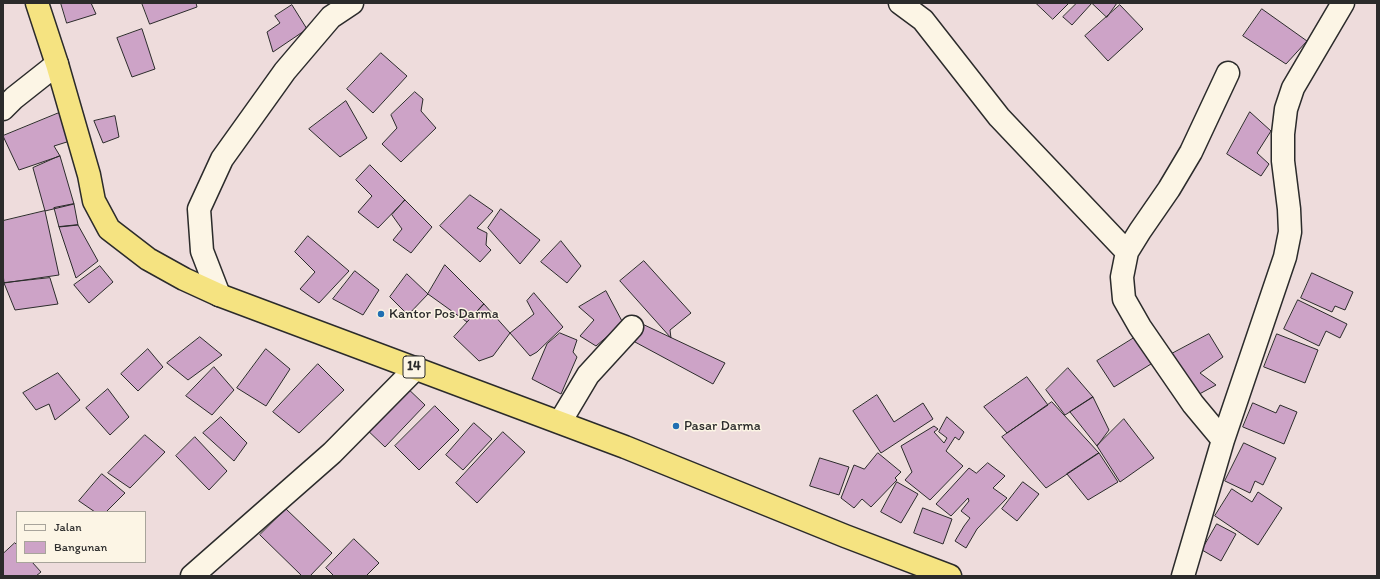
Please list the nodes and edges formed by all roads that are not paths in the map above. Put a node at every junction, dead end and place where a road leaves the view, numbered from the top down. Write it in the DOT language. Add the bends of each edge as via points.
graph roads {
  1 [pos="37,3"];
  2 [pos="352,3"];
  3 [pos="900,3"];
  4 [pos="1343,3"];
  5 [pos="57,64"];
  6 [pos="1228,73"];
  7 [pos="3,109"];
  8 [pos="1127,252"];
  9 [pos="219,295"];
  10 [pos="632,327"];
  11 [pos="416,368"];
  12 [pos="560,422"];
  13 [pos="1223,440"];
  14 [pos="192,576"];
  15 [pos="950,576"];
  16 [pos="1183,576"];
  1 -- 5 [label="highway, 14"];
  2 -- 9 [label="street" via="331,17 285,71 222,159 199,210 202,251"];
  3 -- 8 [label="street" via="923,20 999,117"];
  4 -- 13 [label="street" via="1293,88 1286,109 1283,162 1290,232 1285,257"];
  5 -- 7 [label="street"];
  5 -- 9 [label="highway, 14" via="94,201 109,229 148,259"];
  6 -- 8 [label="street" via="1191,152"];
  8 -- 13 [label="street" via="1122,277 1124,299 1140,327 1193,404"];
  9 -- 11 [label="highway, 14"];
  10 -- 12 [label="street" via="588,375"];
  11 -- 12 [label="highway, 14"];
  11 -- 14 [label="street" via="332,453"];
  12 -- 15 [label="highway, 14"];
  13 -- 16 [label="street"];
}
